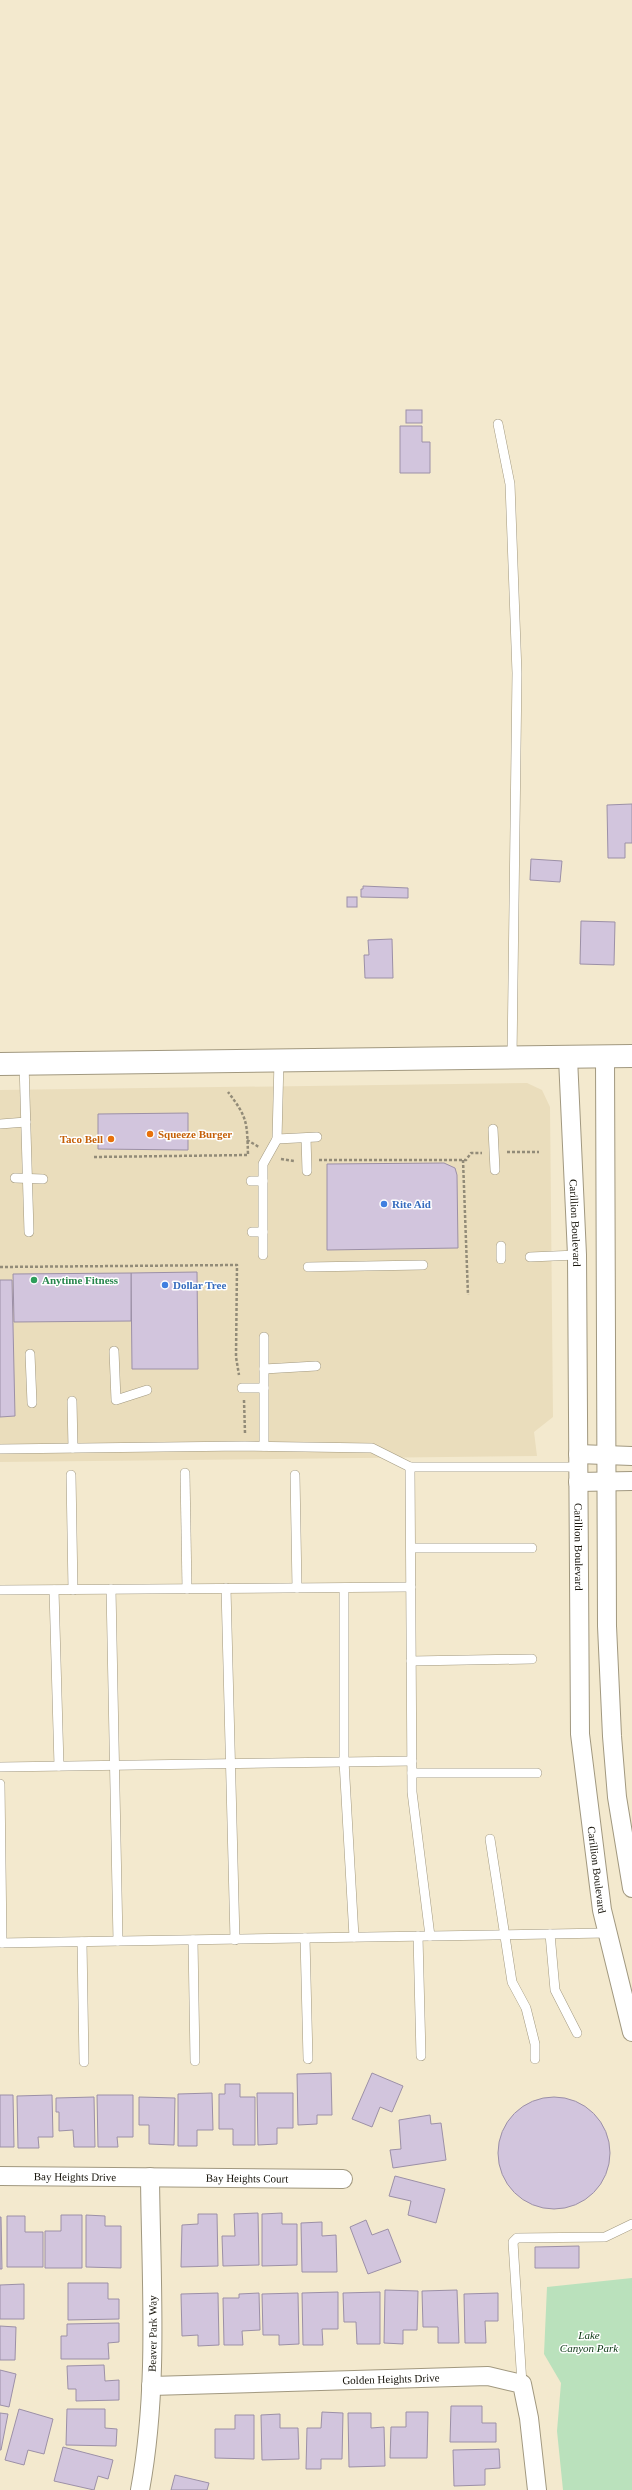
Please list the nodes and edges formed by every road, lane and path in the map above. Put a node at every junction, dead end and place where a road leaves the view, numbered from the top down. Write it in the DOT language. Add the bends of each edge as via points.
graph roads {
  1 [pos="498,424"];
  2 [pos="632,1056"];
  3 [pos="605,1057"];
  4 [pos="512,1058"];
  5 [pos="568,1058"];
  6 [pos="279,1060"];
  7 [pos="24,1063"];
  8 [pos="0,1064"];
  9 [pos="228,1092"];
  10 [pos="26,1122"];
  11 [pos="0,1124"];
  12 [pos="493,1129"];
  13 [pos="317,1137"];
  14 [pos="306,1138"];
  15 [pos="277,1139"];
  16 [pos="247,1140"];
  17 [pos="269,1152"];
  18 [pos="494,1152"];
  19 [pos="539,1152"];
  20 [pos="94,1157"];
  21 [pos="463,1160"];
  22 [pos="307,1161"];
  23 [pos="495,1170"];
  24 [pos="307,1171"];
  25 [pos="15,1178"];
  26 [pos="28,1179"];
  27 [pos="43,1179"];
  28 [pos="251,1181"];
  29 [pos="263,1181"];
  30 [pos="29,1232"];
  31 [pos="252,1232"];
  32 [pos="263,1232"];
  33 [pos="501,1246"];
  34 [pos="263,1255"];
  35 [pos="577,1255"];
  36 [pos="530,1258"];
  37 [pos="501,1259"];
  38 [pos="423,1265"];
  39 [pos="0,1266"];
  40 [pos="308,1267"];
  41 [pos="468,1295"];
  42 [pos="264,1337"];
  43 [pos="114,1351"];
  44 [pos="30,1354"];
  45 [pos="316,1366"];
  46 [pos="264,1369"];
  47 [pos="242,1388"];
  48 [pos="264,1388"];
  49 [pos="146,1390"];
  50 [pos="72,1402"];
  51 [pos="32,1403"];
  52 [pos="245,1446"];
  53 [pos="264,1446"];
  54 [pos="73,1448"];
  55 [pos="0,1449"];
  56 [pos="605,1455"];
  57 [pos="632,1456"];
  58 [pos="410,1467"];
  59 [pos="578,1468"];
  60 [pos="185,1473"];
  61 [pos="71,1474"];
  62 [pos="295,1475"];
  63 [pos="605,1481"];
  64 [pos="632,1481"];
  65 [pos="411,1548"];
  66 [pos="532,1548"];
  67 [pos="411,1587"];
  68 [pos="226,1588"];
  69 [pos="297,1588"];
  70 [pos="344,1588"];
  71 [pos="111,1589"];
  72 [pos="187,1589"];
  73 [pos="0,1590"];
  74 [pos="54,1590"];
  75 [pos="73,1590"];
  76 [pos="532,1659"];
  77 [pos="411,1661"];
  78 [pos="344,1761"];
  79 [pos="412,1761"];
  80 [pos="230,1762"];
  81 [pos="115,1764"];
  82 [pos="59,1766"];
  83 [pos="0,1767"];
  84 [pos="412,1773"];
  85 [pos="537,1773"];
  86 [pos="0,1784"];
  87 [pos="490,1839"];
  88 [pos="632,1888"];
  89 [pos="606,1933"];
  90 [pos="550,1934"];
  91 [pos="504,1935"];
  92 [pos="418,1936"];
  93 [pos="430,1936"];
  94 [pos="305,1938"];
  95 [pos="354,1938"];
  96 [pos="193,1940"];
  97 [pos="235,1940"];
  98 [pos="118,1941"];
  99 [pos="82,1942"];
  100 [pos="1,1943"];
  101 [pos="632,2032"];
  102 [pos="577,2033"];
  103 [pos="421,2056"];
  104 [pos="308,2058"];
  105 [pos="535,2059"];
  106 [pos="195,2061"];
  107 [pos="84,2062"];
  108 [pos="0,2176"];
  109 [pos="150,2177"];
  110 [pos="343,2179"];
  111 [pos="632,2224"];
  112 [pos="522,2384"];
  113 [pos="151,2386"];
  114 [pos="140,2490"];
  115 [pos="537,2490"];
  1 -- 4 [label="lane" via="510,484 517,673"];
  2 -- 3 [label="main road"];
  3 -- 5 [label="main road"];
  3 -- 56 [label="street"];
  4 -- 5 [label="main road"];
  4 -- 6 [label="main road"];
  5 -- 35 [label="street, Carillion Boulevard"];
  6 -- 7 [label="main road"];
  6 -- 15 [label="lane"];
  7 -- 8 [label="main road"];
  7 -- 10 [label="lane"];
  9 -- 16 [label="path" via="243,1111 247,1124"];
  10 -- 11 [label="lane"];
  10 -- 26 [label="lane"];
  12 -- 18 [label="lane"];
  13 -- 14 [label="lane"];
  14 -- 15 [label="lane"];
  14 -- 22 [label="lane"];
  15 -- 17 [label="lane"];
  16 -- 17 [label="path"];
  16 -- 20 [label="path" via="248,1155"];
  17 -- 22 [label="path" via="286,1161"];
  17 -- 29 [label="lane" via="263,1164"];
  18 -- 19 [label="path"];
  18 -- 21 [label="path" via="472,1153"];
  18 -- 23 [label="lane"];
  21 -- 22 [label="path"];
  21 -- 41 [label="path"];
  22 -- 24 [label="lane"];
  25 -- 26 [label="lane"];
  26 -- 27 [label="lane"];
  26 -- 30 [label="lane"];
  28 -- 29 [label="lane"];
  29 -- 32 [label="lane"];
  31 -- 32 [label="lane"];
  32 -- 34 [label="lane"];
  33 -- 37 [label="lane"];
  35 -- 36 [label="lane"];
  35 -- 59 [label="street, Carillion Boulevard"];
  38 -- 40 [label="lane"];
  39 -- 47 [label="path" via="237,1265 236,1357"];
  42 -- 46 [label="lane"];
  43 -- 49 [label="lane" via="116,1400"];
  44 -- 51 [label="lane"];
  45 -- 46 [label="lane"];
  46 -- 48 [label="lane"];
  47 -- 48 [label="lane"];
  47 -- 52 [label="path"];
  48 -- 53 [label="lane"];
  50 -- 54 [label="lane"];
  52 -- 53 [label="lane"];
  52 -- 54 [label="lane"];
  53 -- 58 [label="lane" via="372,1448"];
  54 -- 55 [label="lane"];
  56 -- 57 [label="street"];
  56 -- 59 [label="street"];
  56 -- 63 [label="street"];
  58 -- 59 [label="lane"];
  58 -- 65 [label="lane"];
  59 -- 63 [label="street"];
  59 -- 89 [label="street, Carillion Boulevard" via="580,1734"];
  60 -- 72 [label="lane"];
  61 -- 75 [label="lane"];
  62 -- 69 [label="lane"];
  63 -- 64 [label="street"];
  63 -- 88 [label="street" via="612,1736 617,1797"];
  65 -- 66 [label="lane"];
  65 -- 67 [label="lane"];
  67 -- 70 [label="lane"];
  67 -- 77 [label="lane"];
  68 -- 69 [label="lane"];
  68 -- 72 [label="lane"];
  68 -- 80 [label="lane"];
  69 -- 70 [label="lane"];
  70 -- 78 [label="lane"];
  71 -- 72 [label="lane"];
  71 -- 75 [label="lane"];
  71 -- 81 [label="lane"];
  73 -- 74 [label="lane"];
  74 -- 75 [label="lane"];
  74 -- 82 [label="lane"];
  76 -- 77 [label="lane"];
  77 -- 79 [label="lane"];
  78 -- 79 [label="lane"];
  78 -- 80 [label="lane"];
  78 -- 95 [label="lane"];
  79 -- 84 [label="lane"];
  80 -- 81 [label="lane"];
  80 -- 97 [label="lane"];
  81 -- 82 [label="lane"];
  81 -- 98 [label="lane"];
  82 -- 83 [label="lane"];
  84 -- 85 [label="lane"];
  84 -- 93 [label="lane" via="412,1792"];
  86 -- 100 [label="lane"];
  87 -- 91 [label="lane"];
  89 -- 90 [label="lane"];
  89 -- 101 [label="street, Carillion Boulevard"];
  90 -- 91 [label="lane"];
  90 -- 102 [label="lane" via="555,1990"];
  91 -- 93 [label="lane"];
  91 -- 105 [label="lane" via="512,1982 526,2008 535,2044"];
  92 -- 93 [label="lane"];
  92 -- 95 [label="lane"];
  92 -- 103 [label="lane"];
  94 -- 95 [label="lane"];
  94 -- 97 [label="lane"];
  94 -- 104 [label="lane"];
  96 -- 97 [label="lane"];
  96 -- 98 [label="lane"];
  96 -- 106 [label="lane"];
  98 -- 99 [label="lane"];
  99 -- 100 [label="lane"];
  99 -- 107 [label="lane"];
  108 -- 109 [label="street, Bay Heights Drive"];
  109 -- 110 [label="street, Bay Heights Court"];
  109 -- 113 [label="street, Beaver Park Way"];
  111 -- 112 [label="lane" via="605,2237 517,2238 513,2242"];
  112 -- 113 [label="street, Golden Heights Drive" via="488,2376"];
  112 -- 115 [label="street" via="529,2418"];
  113 -- 114 [label="street, Beaver Park Way" via="149,2431"];
}
